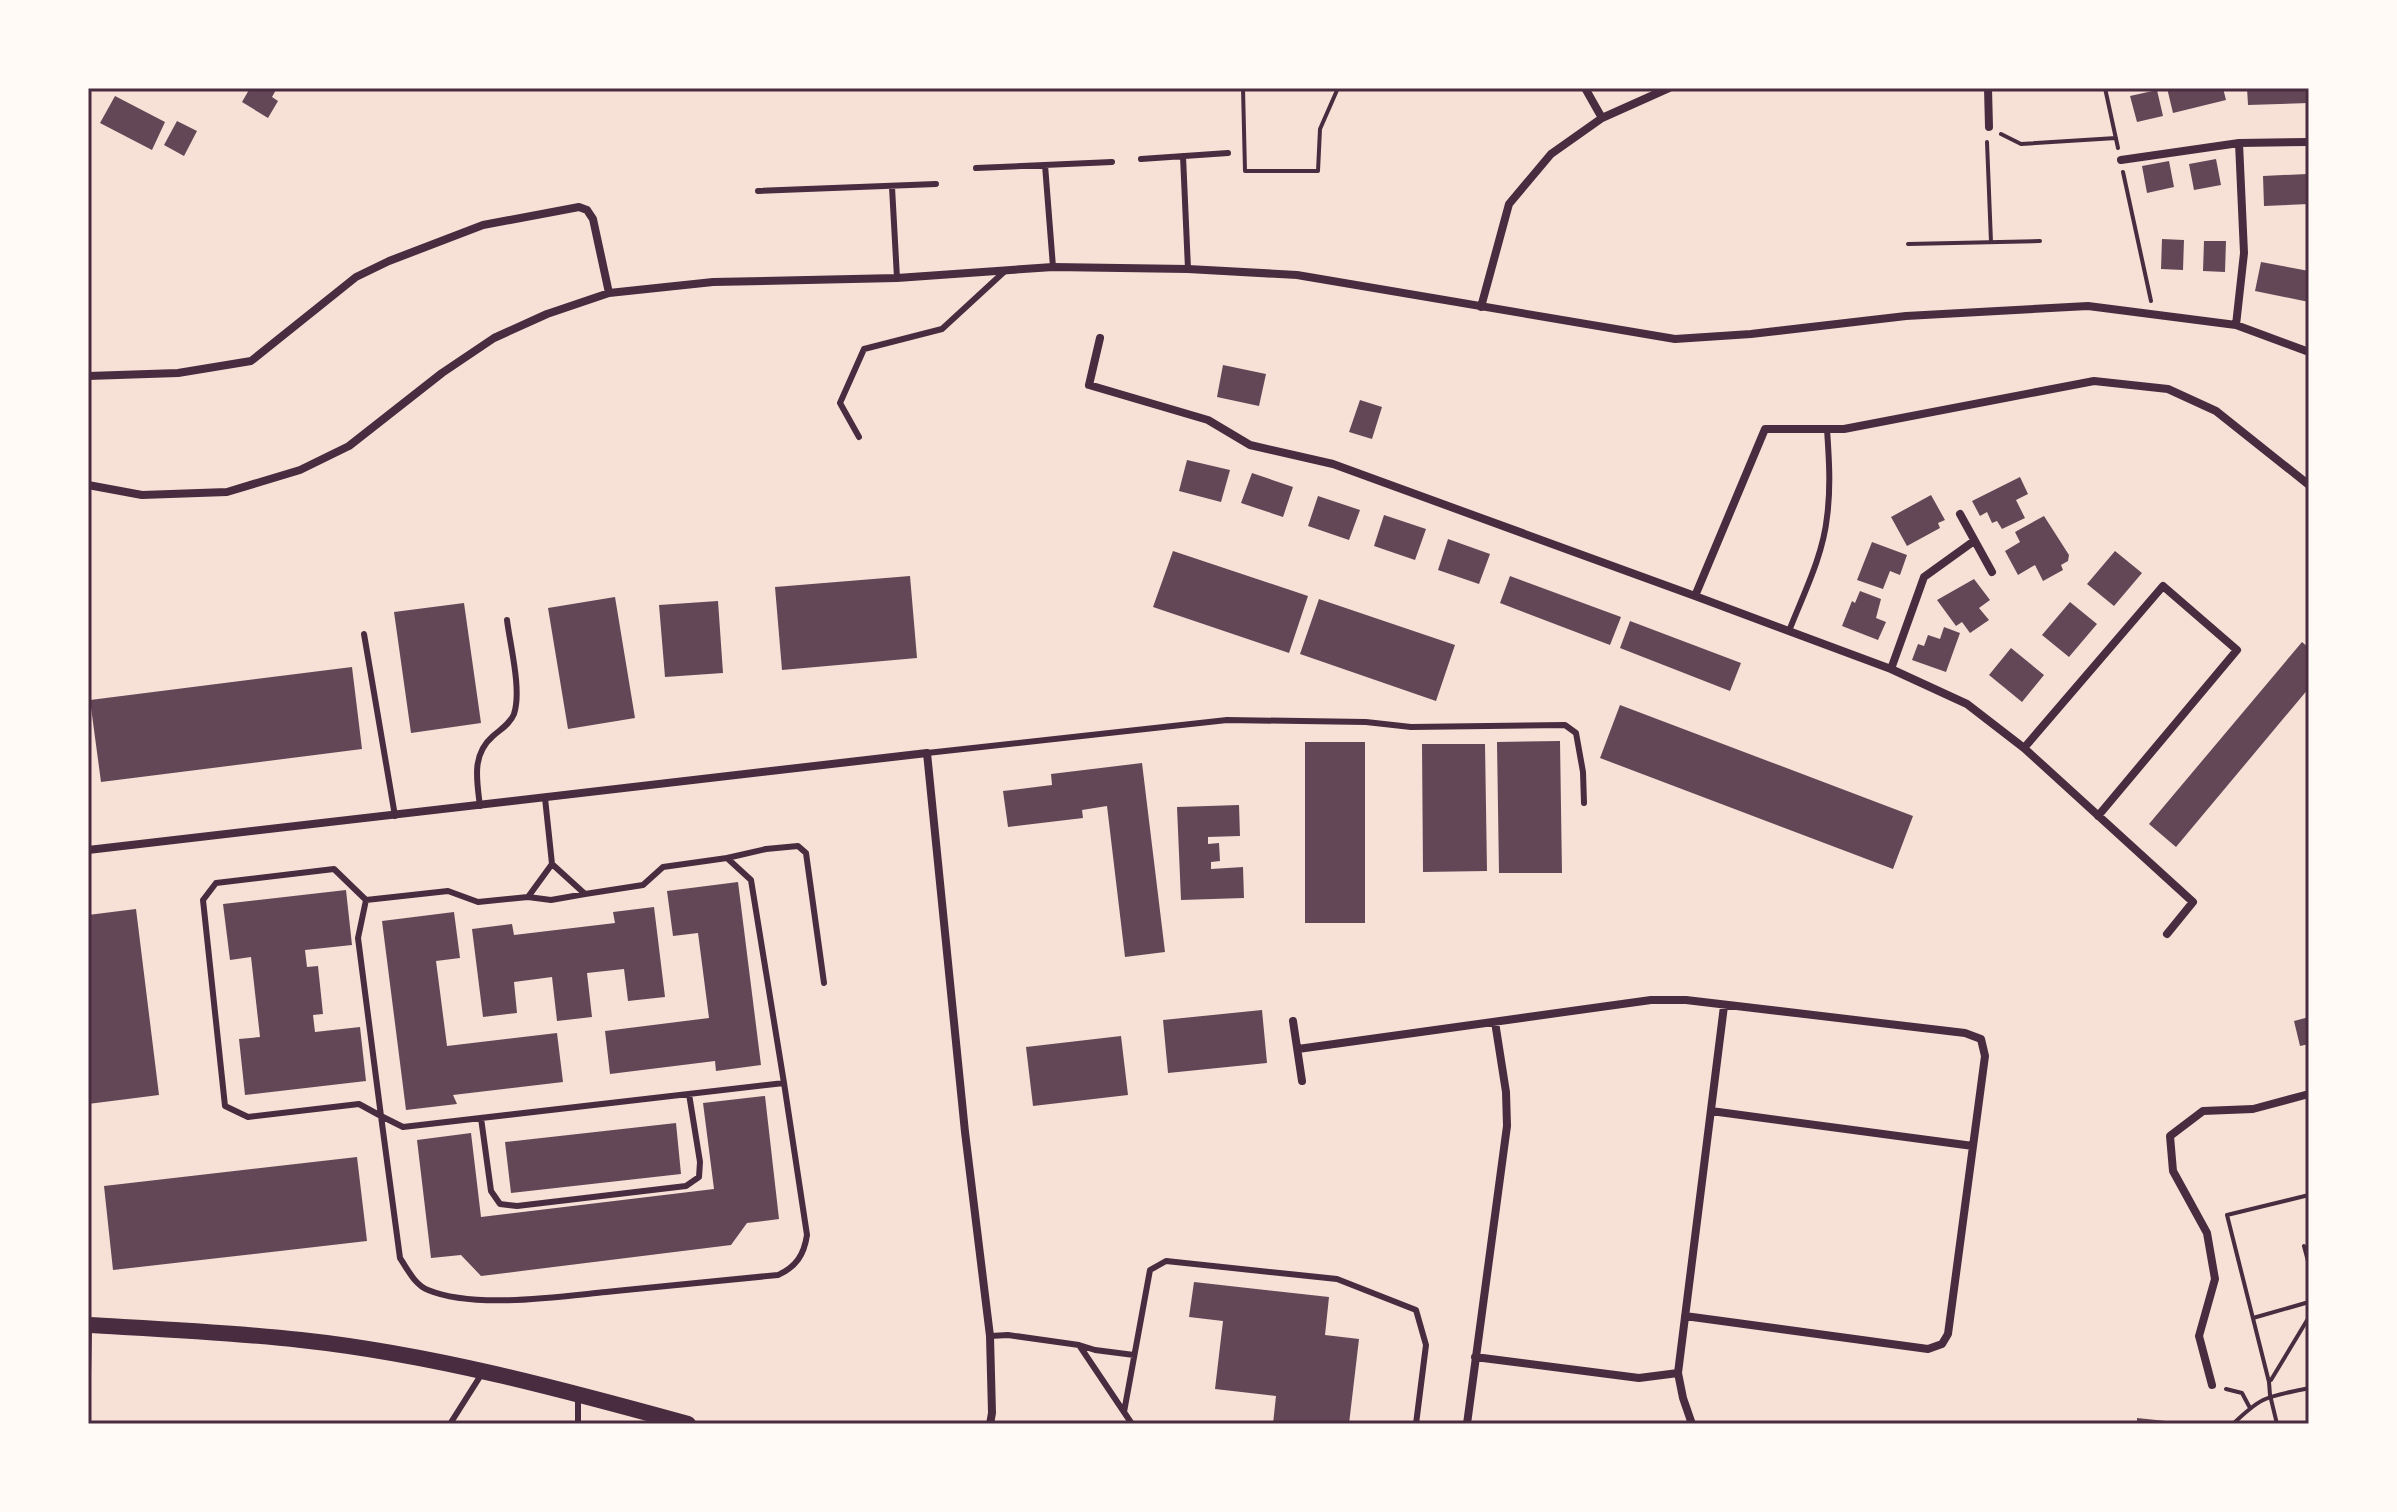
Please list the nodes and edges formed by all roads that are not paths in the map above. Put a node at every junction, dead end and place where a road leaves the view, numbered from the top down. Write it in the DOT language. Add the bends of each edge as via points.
graph roads {
  1 [pos="1585,88"];
  2 [pos="1669,88"];
  3 [pos="1988,88"];
  4 [pos="1602,118"];
  5 [pos="1989,127"];
  6 [pos="2309,142"];
  7 [pos="2239,143"];
  8 [pos="1228,153"];
  9 [pos="1183,156"];
  10 [pos="1141,159"];
  11 [pos="2121,160"];
  12 [pos="1112,162"];
  13 [pos="1045,165"];
  14 [pos="976,168"];
  15 [pos="936,184"];
  16 [pos="892,187"];
  17 [pos="758,191"];
  18 [pos="1053,267"];
  19 [pos="1188,269"];
  20 [pos="1006,270"];
  21 [pos="897,278"];
  22 [pos="609,293"];
  23 [pos="1481,307"];
  24 [pos="2236,325"];
  25 [pos="1100,338"];
  26 [pos="2309,352"];
  27 [pos="88,376"];
  28 [pos="1827,429"];
  29 [pos="859,437"];
  30 [pos="88,485"];
  31 [pos="2309,485"];
  32 [pos="1960,514"];
  33 [pos="1974,541"];
  34 [pos="1992,572"];
  35 [pos="1695,596"];
  36 [pos="507,620"];
  37 [pos="1789,631"];
  38 [pos="364,634"];
  39 [pos="1891,669"];
  40 [pos="2024,748"];
  41 [pos="927,753"];
  42 [pos="545,798"];
  43 [pos="1584,803"];
  44 [pos="480,806"];
  45 [pos="395,816"];
  46 [pos="2098,816"];
  47 [pos="88,850"];
  48 [pos="727,858"];
  49 [pos="552,864"];
  50 [pos="585,894"];
  51 [pos="528,897"];
  52 [pos="366,900"];
  53 [pos="2167,934"];
  54 [pos="824,983"];
  55 [pos="1724,1006"];
  56 [pos="1293,1021"];
  57 [pos="1495,1022"];
  58 [pos="1298,1049"];
  59 [pos="1302,1081"];
  60 [pos="784,1083"];
  61 [pos="689,1094"];
  62 [pos="2309,1094"];
  63 [pos="1711,1111"];
  64 [pos="381,1116"];
  65 [pos="481,1118"];
  66 [pos="1973,1146"];
  67 [pos="1685,1316"];
  68 [pos="88,1325"];
  69 [pos="990,1336"];
  70 [pos="1079,1345"];
  71 [pos="1134,1355"];
  72 [pos="1475,1357"];
  73 [pos="483,1372"];
  74 [pos="1678,1373"];
  75 [pos="88,1377"];
  76 [pos="2212,1385"];
  77 [pos="578,1396"];
  78 [pos="1124,1412"];
  79 [pos="658,1420"];
  80 [pos="450,1424"];
  81 [pos="578,1424"];
  82 [pos="688,1424"];
  83 [pos="990,1424"];
  84 [pos="1132,1424"];
  85 [pos="1416,1424"];
  86 [pos="1467,1424"];
  87 [pos="1692,1424"];
  1 -- 4 [label="street"];
  2 -- 4 [label="street"];
  3 -- 5 [label="street"];
  4 -- 23 [label="street" via="1551,154 1509,204"];
  6 -- 7 [label="street"];
  7 -- 11 [label="street"];
  7 -- 24 [label="street" via="2244,253"];
  8 -- 9 [label="lane"];
  9 -- 10 [label="lane"];
  9 -- 19 [label="lane"];
  12 -- 13 [label="lane"];
  13 -- 14 [label="lane"];
  13 -- 18 [label="lane"];
  15 -- 16 [label="lane"];
  16 -- 17 [label="lane"];
  16 -- 21 [label="lane"];
  18 -- 19 [label="street"];
  18 -- 20 [label="street"];
  19 -- 23 [label="street" via="1297,275"];
  20 -- 21 [label="street"];
  20 -- 29 [label="lane" via="942,329 864,349 840,403"];
  21 -- 22 [label="street" via="713,282"];
  22 -- 27 [label="street" via="593,219 579,207 469,230 389,261 356,277 251,361 178,373"];
  22 -- 30 [label="street" via="494,338 349,446 300,470 227,492 142,495"];
  23 -- 24 [label="street" via="1675,339 1906,316 2088,306"];
  24 -- 26 [label="street"];
  25 -- 35 [label="street" via="1089,385 1208,420 1250,445 1333,464"];
  28 -- 31 [label="street" via="2094,381 2168,389 2216,411"];
  28 -- 35 [label="street" via="1765,429"];
  28 -- 37 [label="lane" via="1827,520"];
  32 -- 33 [label="street"];
  33 -- 34 [label="street"];
  33 -- 39 [label="street" via="1924,577"];
  35 -- 37 [label="street"];
  36 -- 44 [label="lane" via="514,714 477,761"];
  37 -- 39 [label="street"];
  38 -- 45 [label="lane"];
  39 -- 40 [label="street" via="1967,704"];
  40 -- 46 [label="street"];
  40 -- 46 [label="street" via="2163,586 2237,650"];
  41 -- 42 [label="street"];
  41 -- 43 [label="lane" via="1227,720 1411,727 1565,725 1576,733"];
  41 -- 69 [label="street"];
  42 -- 44 [label="street"];
  42 -- 49 [label="lane"];
  44 -- 45 [label="street"];
  45 -- 47 [label="street"];
  46 -- 53 [label="street" via="2193,902"];
  48 -- 50 [label="lane" via="663,867 643,885"];
  48 -- 54 [label="lane" via="798,846 806,853"];
  48 -- 60 [label="lane" via="751,880"];
  49 -- 50 [label="lane"];
  49 -- 51 [label="lane"];
  50 -- 51 [label="lane" via="551,900"];
  51 -- 52 [label="lane" via="478,902 448,891"];
  52 -- 64 [label="lane" via="358,938"];
  52 -- 64 [label="lane" via="334,869 216,883 203,900 225,1106 248,1117 359,1104"];
  55 -- 57 [label="street" via="1651,1000"];
  55 -- 63 [label="street"];
  55 -- 66 [label="street" via="1981,1039 1985,1056"];
  56 -- 58 [label="street"];
  57 -- 58 [label="street"];
  57 -- 72 [label="street" via="1507,1126"];
  58 -- 59 [label="street"];
  60 -- 61 [label="lane"];
  60 -- 64 [label="lane" via="807,1235 792,1268 778,1275 542,1298 455,1297 426,1290 413,1279 400,1258"];
  61 -- 65 [label="lane"];
  61 -- 65 [label="lane" via="700,1162 699,1177 686,1186 517,1206 500,1204 491,1191"];
  62 -- 76 [label="street" via="2253,1109 2203,1111 2170,1136 2173,1171 2207,1233 2215,1279 2199,1336"];
  63 -- 66 [label="street"];
  63 -- 67 [label="street"];
  64 -- 65 [label="lane" via="403,1127"];
  66 -- 67 [label="street" via="1948,1334 1942,1344 1928,1349"];
  67 -- 74 [label="street"];
  68 -- 73 [label="main road" via="302,1340"];
  68 -- 75 [label="lane"];
  69 -- 70 [label="lane"];
  69 -- 83 [label="street"];
  70 -- 71 [label="lane"];
  70 -- 78 [label="lane"];
  71 -- 78 [label="lane"];
  71 -- 85 [label="lane" via="1150,1270 1166,1261 1337,1279 1416,1310 1426,1345"];
  72 -- 74 [label="street" via="1639,1378"];
  72 -- 86 [label="street"];
  73 -- 77 [label="main road"];
  73 -- 80 [label="lane"];
  74 -- 87 [label="street"];
  77 -- 79 [label="main road"];
  77 -- 81 [label="lane"];
  78 -- 84 [label="lane"];
  79 -- 82 [label="main road"];
}
